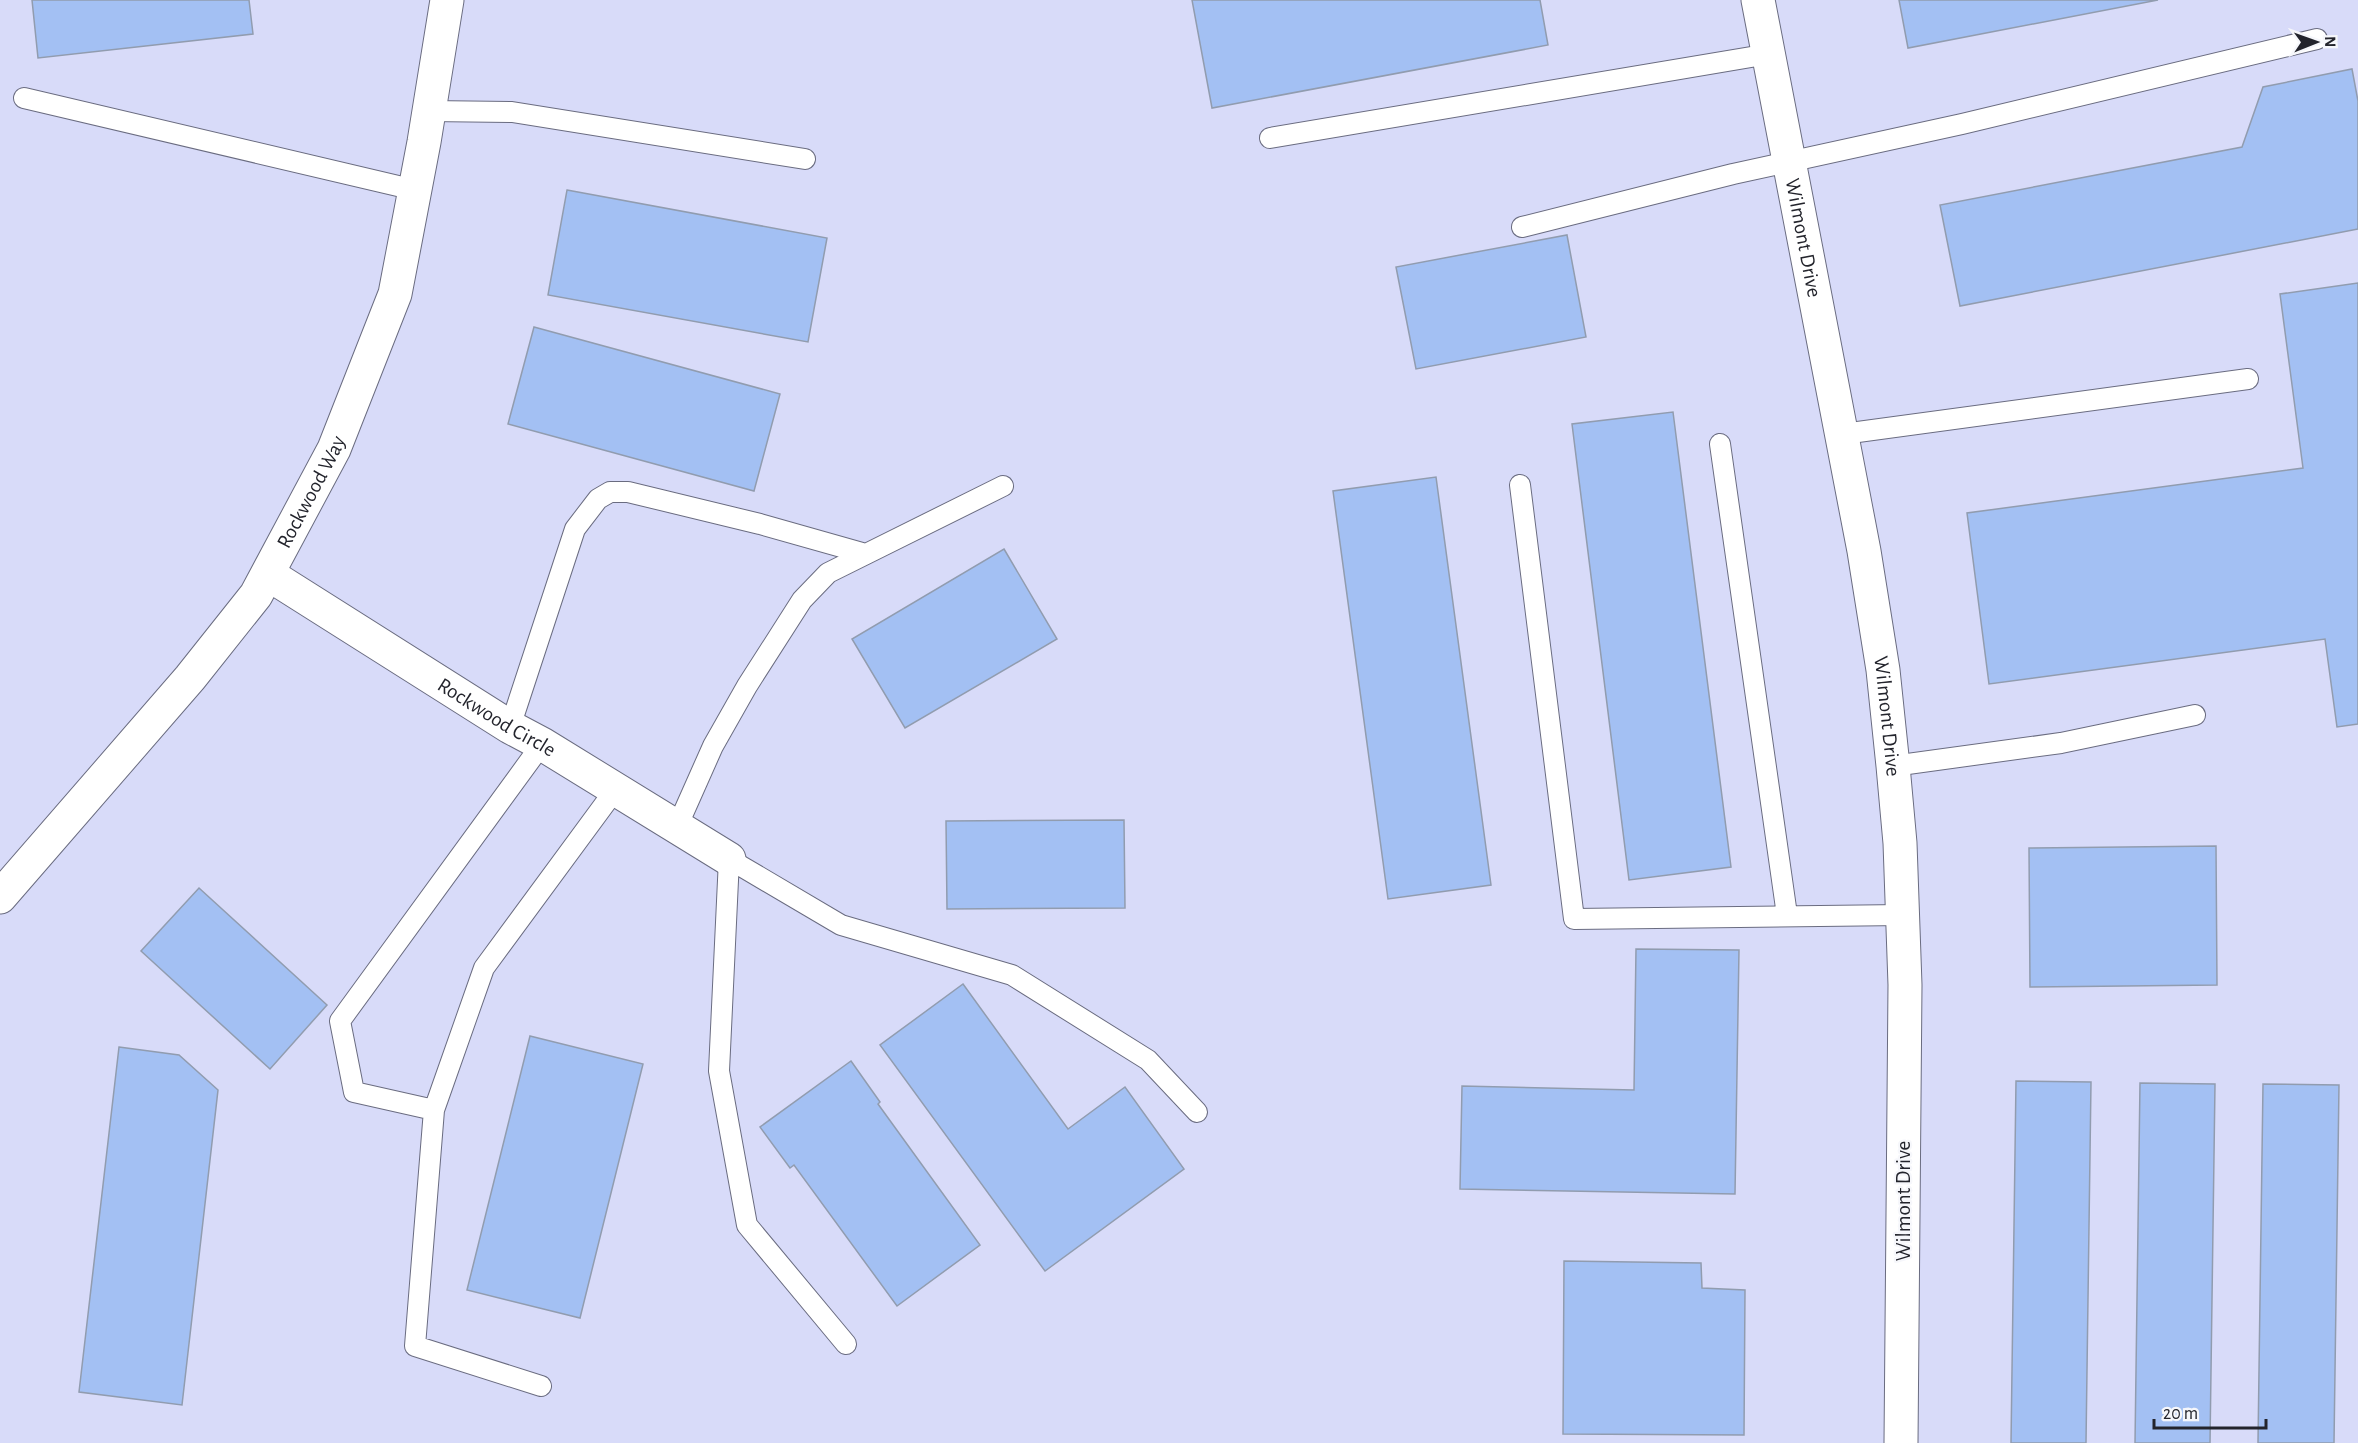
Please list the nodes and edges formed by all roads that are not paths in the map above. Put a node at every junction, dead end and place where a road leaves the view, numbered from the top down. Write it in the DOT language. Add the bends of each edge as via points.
graph roads {
  1 [pos="447,0"];
  2 [pos="1758,0"];
  3 [pos="2317,39"];
  4 [pos="1769,54"];
  5 [pos="24,98"];
  6 [pos="429,111"];
  7 [pos="1270,138"];
  8 [pos="805,159"];
  9 [pos="1791,163"];
  10 [pos="415,190"];
  11 [pos="1521,227"];
  12 [pos="2248,379"];
  13 [pos="1843,434"];
  14 [pos="1720,444"];
  15 [pos="1520,485"];
  16 [pos="1003,486"];
  17 [pos="866,554"];
  18 [pos="268,574"];
  19 [pos="2194,715"];
  20 [pos="510,727"];
  21 [pos="542,744"];
  22 [pos="1893,766"];
  23 [pos="615,790"];
  24 [pos="677,827"];
  25 [pos="729,859"];
  26 [pos="0,897"];
  27 [pos="1787,915"];
  28 [pos="1903,915"];
  29 [pos="434,1110"];
  30 [pos="1197,1112"];
  31 [pos="846,1344"];
  32 [pos="541,1386"];
  33 [pos="1901,1443"];
  1 -- 6 [label="street, Rockwood Way"];
  2 -- 4 [label="street, Wilmont Drive"];
  3 -- 9 [label="lane"];
  4 -- 7 [label="lane"];
  4 -- 9 [label="street, Wilmont Drive"];
  5 -- 10 [label="lane"];
  6 -- 8 [label="lane" via="512,112"];
  6 -- 10 [label="street, Rockwood Way"];
  9 -- 11 [label="lane"];
  9 -- 13 [label="street, Wilmont Drive"];
  10 -- 18 [label="street, Rockwood Way" via="395,294 334,449"];
  12 -- 13 [label="lane"];
  13 -- 22 [label="street, Wilmont Drive" via="1875,614"];
  14 -- 27 [label="lane"];
  15 -- 27 [label="lane" via="1574,919"];
  16 -- 17 [label="lane"];
  17 -- 20 [label="lane" via="628,492 610,492 598,499 575,529"];
  17 -- 24 [label="lane" via="828,573 802,600 712,746"];
  18 -- 20 [label="street, Rockwood Circle"];
  18 -- 26 [label="street, Rockwood Way" via="190,678"];
  19 -- 22 [label="lane" via="2061,743"];
  20 -- 21 [label="street, Rockwood Circle"];
  21 -- 23 [label="street, Rockwood Circle"];
  21 -- 29 [label="lane" via="340,1021 354,1092"];
  22 -- 28 [label="street, Wilmont Drive"];
  23 -- 24 [label="street, Rockwood Circle"];
  23 -- 29 [label="lane" via="484,968"];
  24 -- 25 [label="street, Rockwood Circle"];
  25 -- 30 [label="lane" via="841,925 1012,975 1148,1060"];
  25 -- 31 [label="lane" via="719,1071 747,1225"];
  27 -- 28 [label="lane"];
  28 -- 33 [label="street, Wilmont Drive"];
  29 -- 32 [label="lane" via="415,1346"];
}
